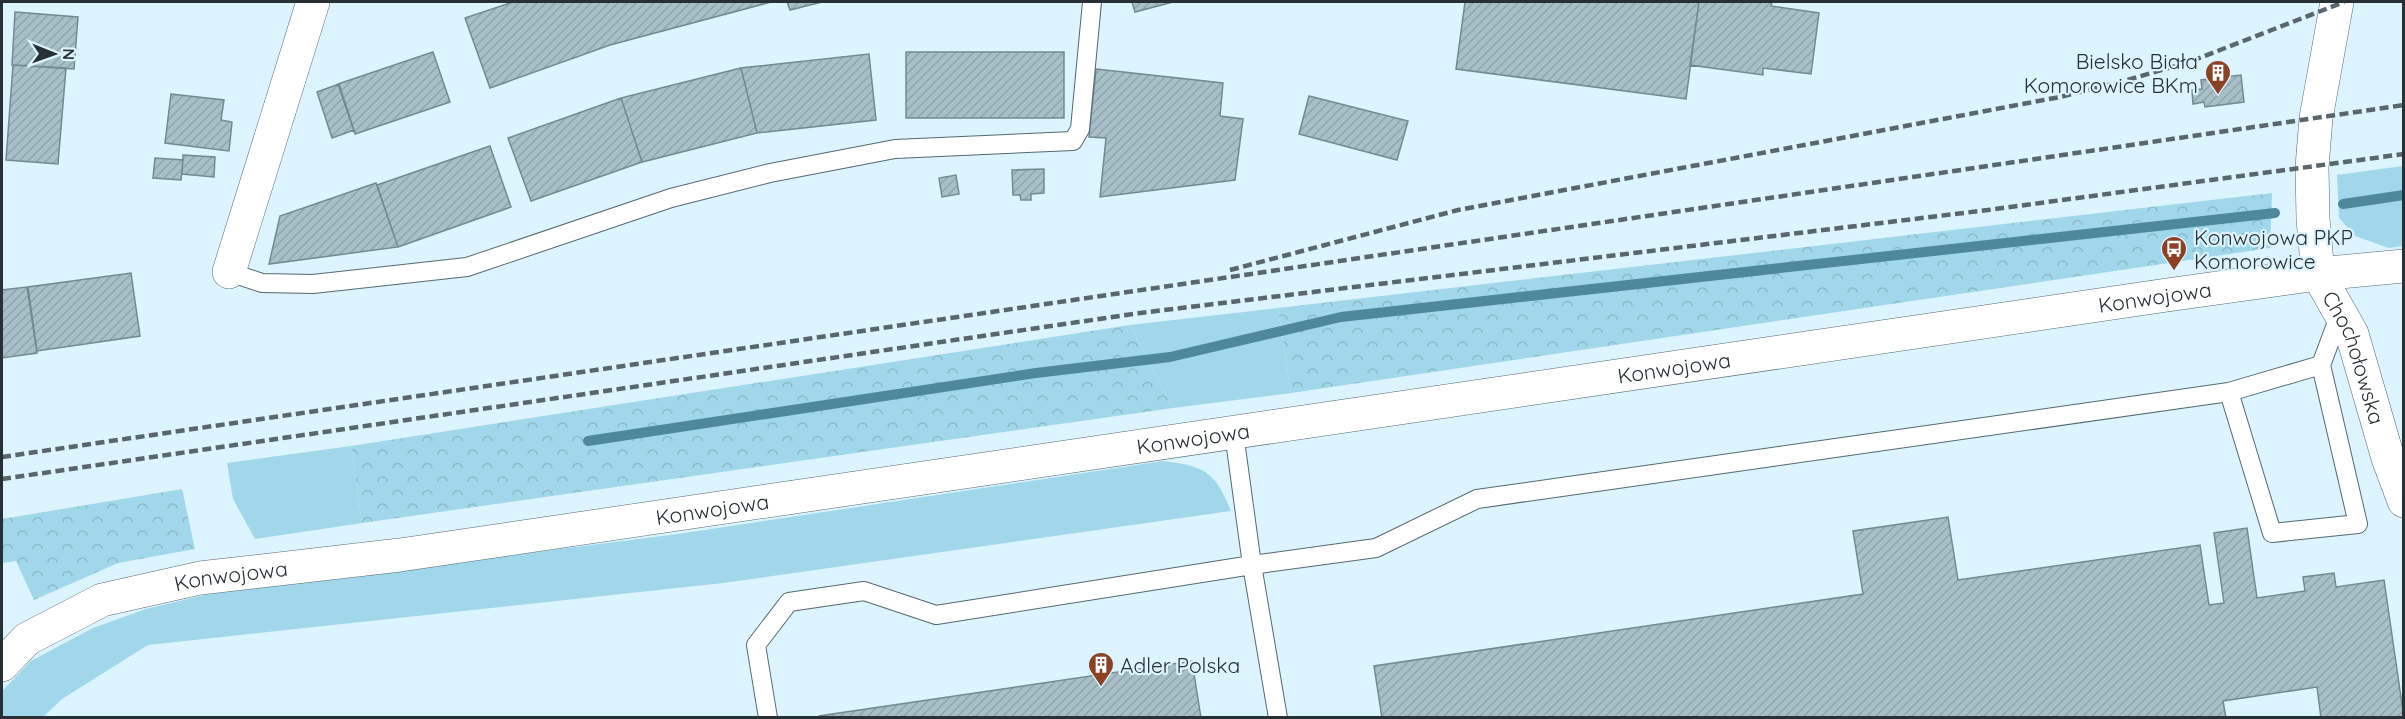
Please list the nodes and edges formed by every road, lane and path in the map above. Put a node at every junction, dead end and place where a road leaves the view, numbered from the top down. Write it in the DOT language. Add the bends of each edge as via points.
graph roads {
  1 [pos="313,2"];
  2 [pos="1092,2"];
  3 [pos="2337,2"];
  4 [pos="2403,266"];
  5 [pos="229,272"];
  6 [pos="2318,274"];
  7 [pos="2340,314"];
  8 [pos="2321,366"];
  9 [pos="2229,392"];
  10 [pos="1234,433"];
  11 [pos="2403,501"];
  12 [pos="1252,565"];
  13 [pos="2,665"];
  14 [pos="768,717"];
  15 [pos="1278,717"];
  1 -- 5 [label="street"];
  2 -- 5 [label="lane" via="1080,129 1073,141 895,149 770,173 671,198 467,267 313,284 262,283"];
  3 -- 6 [label="street, Chochołowska" via="2316,118 2312,167"];
  4 -- 6 [label="street, Konwojowa"];
  6 -- 7 [label="street, Chochołowska"];
  6 -- 10 [label="street, Konwojowa"];
  7 -- 8 [label="lane"];
  7 -- 11 [label="street, Chochołowska" via="2352,334"];
  8 -- 9 [label="lane"];
  8 -- 9 [label="lane" via="2358,524 2272,533"];
  9 -- 12 [label="lane" via="1477,499 1376,548"];
  10 -- 12 [label="lane"];
  10 -- 13 [label="street, Konwojowa" via="400,555 200,578 102,600 27,639"];
  12 -- 14 [label="lane" via="936,615 864,591 789,602 756,645"];
  12 -- 15 [label="lane"];
}
